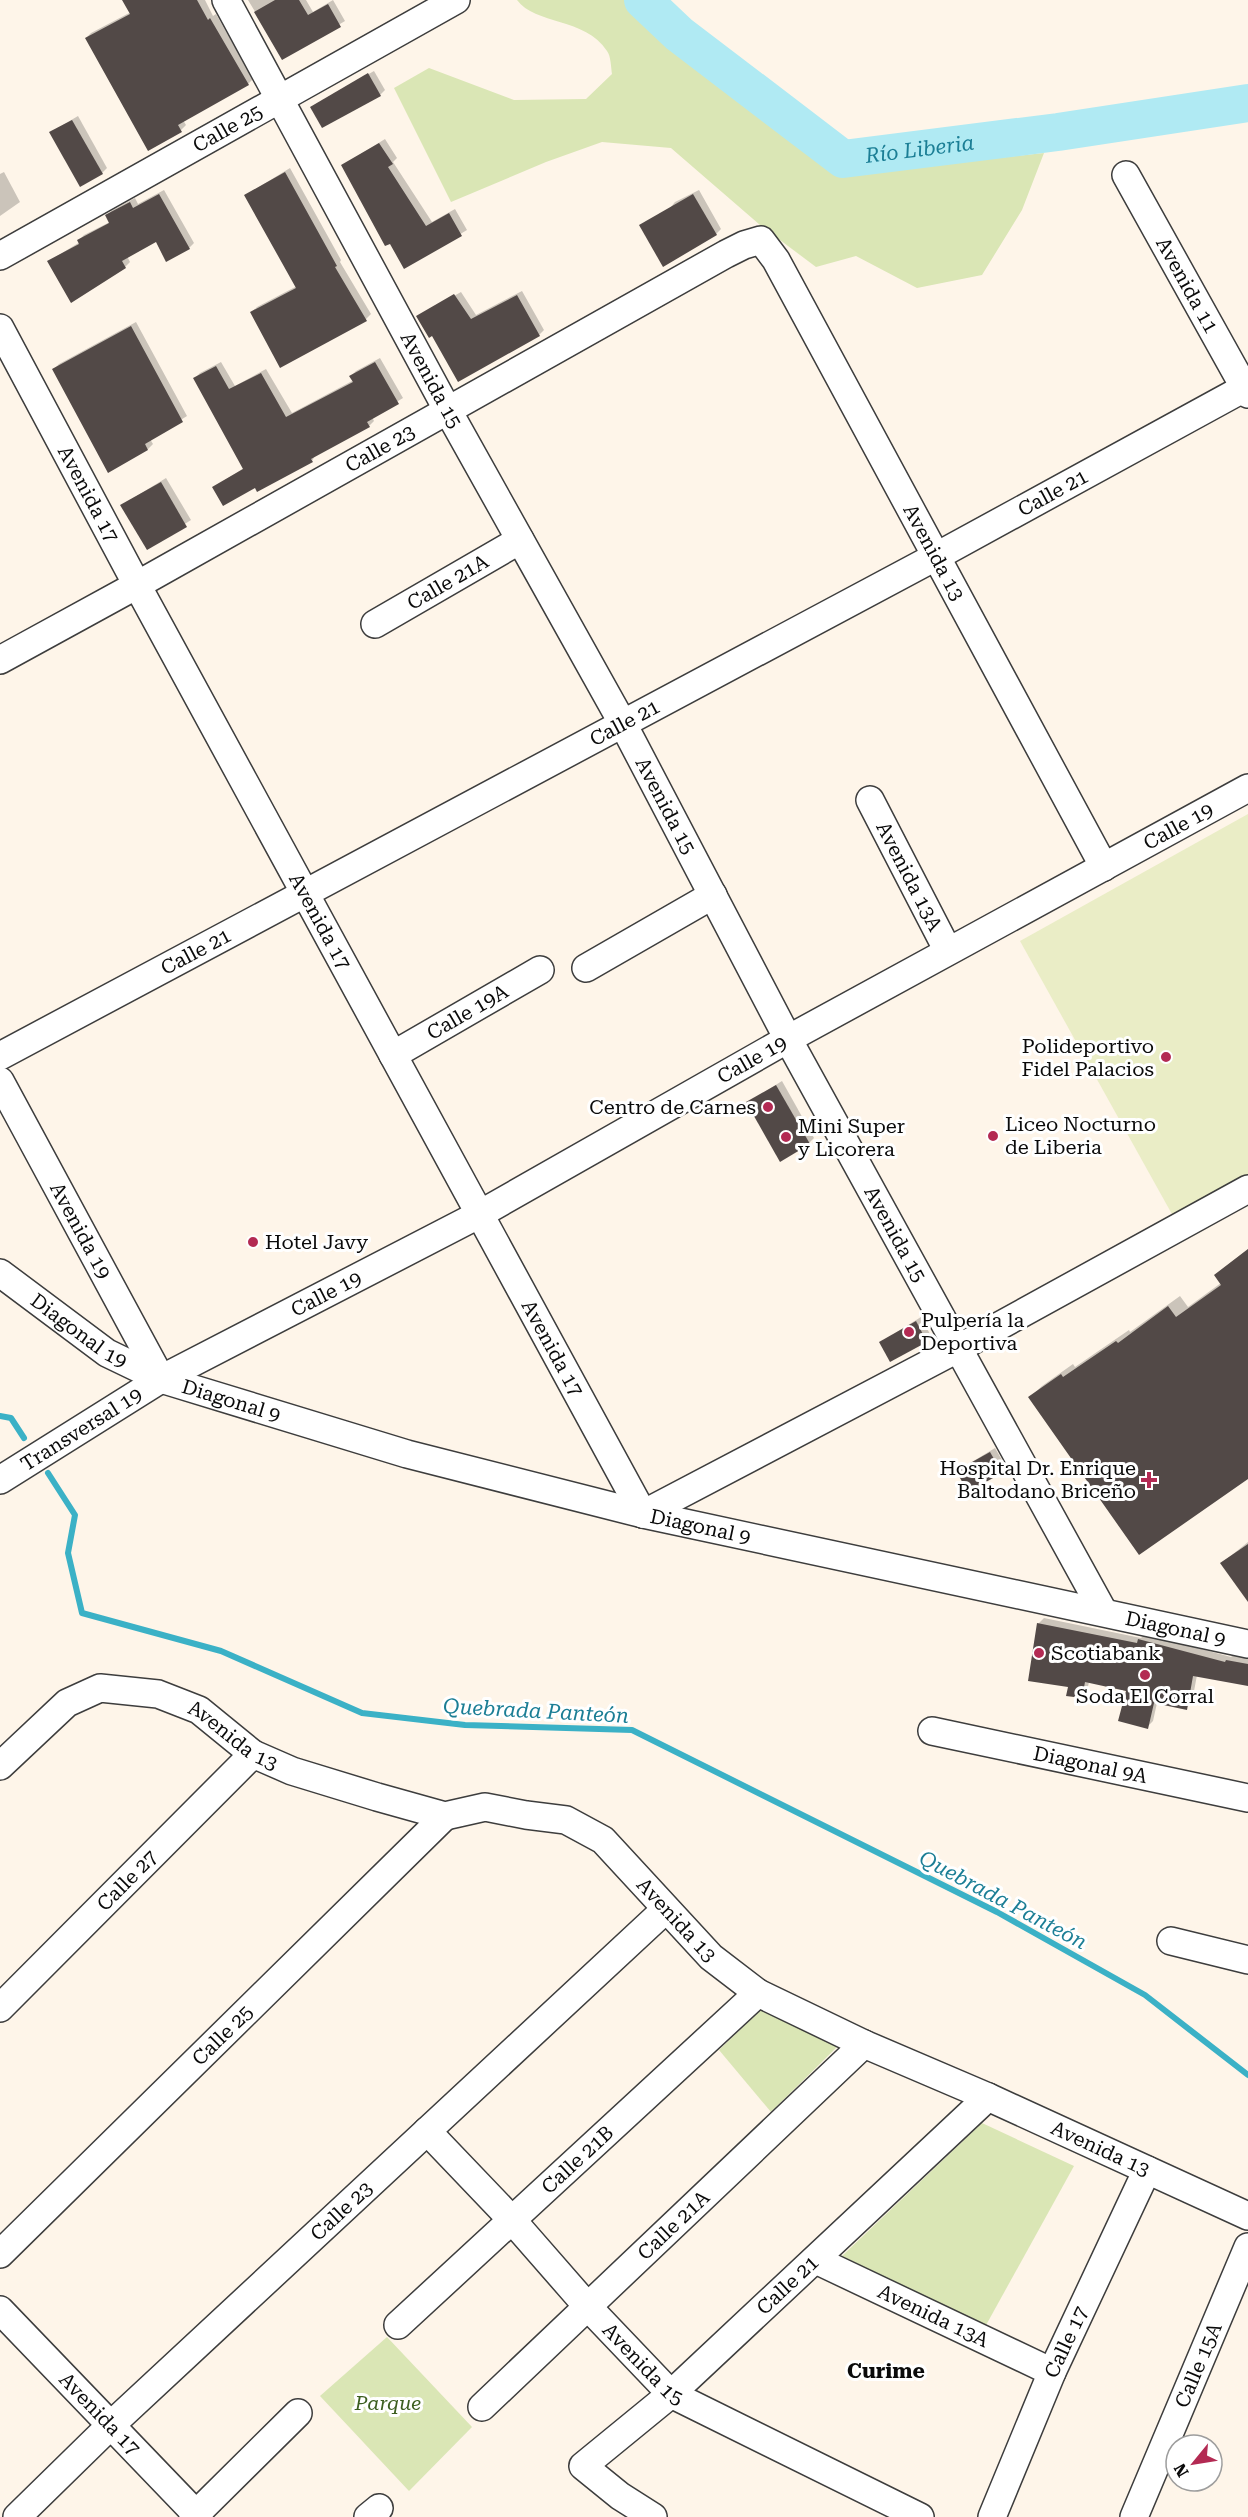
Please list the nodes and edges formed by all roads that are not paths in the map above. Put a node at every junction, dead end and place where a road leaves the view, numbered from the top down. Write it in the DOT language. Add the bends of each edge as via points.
graph roads {
  1 [pos="226,0"];
  2 [pos="456,0"];
  3 [pos="280,99"];
  4 [pos="1126,175"];
  5 [pos="761,240"];
  6 [pos="0,256"];
  7 [pos="0,328"];
  8 [pos="1247,390"];
  9 [pos="447,409"];
  10 [pos="520,540"];
  11 [pos="936,556"];
  12 [pos="137,585"];
  13 [pos="375,624"];
  14 [pos="0,660"];
  15 [pos="623,724"];
  16 [pos="1248,788"];
  17 [pos="870,800"];
  18 [pos="1104,867"];
  19 [pos="305,894"];
  20 [pos="712,895"];
  21 [pos="948,951"];
  22 [pos="586,968"];
  23 [pos="540,970"];
  24 [pos="788,1039"];
  25 [pos="393,1055"];
  26 [pos="0,1056"];
  27 [pos="0,1081"];
  28 [pos="1248,1189"];
  29 [pos="480,1214"];
  30 [pos="0,1273"];
  31 [pos="959,1348"];
  32 [pos="161,1379"];
  33 [pos="0,1480"];
  34 [pos="643,1514"];
  35 [pos="1103,1611"];
  36 [pos="1248,1644"];
  37 [pos="932,1731"];
  38 [pos="253,1754"];
  39 [pos="0,1766"];
  40 [pos="1248,1798"];
  41 [pos="445,1816"];
  42 [pos="666,1909"];
  43 [pos="1171,1941"];
  44 [pos="1248,1960"];
  45 [pos="758,1994"];
  46 [pos="0,2008"];
  47 [pos="864,2044"];
  48 [pos="988,2097"];
  49 [pos="427,2131"];
  50 [pos="1147,2169"];
  51 [pos="1248,2216"];
  52 [pos="513,2220"];
  53 [pos="1248,2247"];
  54 [pos="0,2254"];
  55 [pos="816,2260"];
  56 [pos="588,2307"];
  57 [pos="0,2310"];
  58 [pos="398,2325"];
  59 [pos="1052,2372"];
  60 [pos="671,2394"];
  61 [pos="482,2407"];
  62 [pos="298,2413"];
  63 [pos="111,2425"];
  64 [pos="196,2516"];
  65 [pos="17,2517"];
  66 [pos="652,2517"];
  67 [pos="920,2517"];
  68 [pos="992,2517"];
  69 [pos="1134,2517"];
  1 -- 3 [label="street, Avenida 15"];
  2 -- 3 [label="street, Calle 25"];
  3 -- 6 [label="street, Calle 25"];
  3 -- 9 [label="street, Avenida 15"];
  4 -- 8 [label="street, Avenida 11"];
  5 -- 9 [label="street, Calle 23" via="726,254"];
  5 -- 11 [label="street, Avenida 13" via="776,260"];
  7 -- 12 [label="street, Avenida 17"];
  8 -- 11 [label="street, Calle 21"];
  9 -- 10 [label="street, Avenida 15"];
  9 -- 12 [label="street, Calle 23"];
  10 -- 13 [label="street, Calle 21A"];
  10 -- 15 [label="street, Avenida 15"];
  11 -- 15 [label="street, Calle 21"];
  11 -- 18 [label="street, Avenida 13"];
  12 -- 14 [label="street, Calle 23"];
  12 -- 19 [label="street, Avenida 17"];
  15 -- 19 [label="street, Calle 21"];
  15 -- 20 [label="street, Avenida 15"];
  16 -- 18 [label="street, Calle 19"];
  17 -- 21 [label="street, Avenida 13A"];
  18 -- 21 [label="street, Calle 19"];
  19 -- 25 [label="street, Avenida 17"];
  19 -- 26 [label="street, Calle 21"];
  20 -- 22 [label="street"];
  20 -- 24 [label="street, Avenida 15"];
  21 -- 24 [label="street, Calle 19"];
  23 -- 25 [label="street, Calle 19A"];
  24 -- 29 [label="street, Calle 19"];
  24 -- 31 [label="street, Avenida 15"];
  25 -- 29 [label="street, Avenida 17"];
  27 -- 32 [label="street, Avenida 19"];
  28 -- 31 [label="street"];
  29 -- 32 [label="street, Calle 19"];
  29 -- 34 [label="street, Avenida 17"];
  30 -- 32 [label="street, Diagonal 19" via="107,1353"];
  31 -- 34 [label="street"];
  31 -- 35 [label="street, Avenida 15"];
  32 -- 33 [label="street, Transversal 19"];
  32 -- 34 [label="street, Diagonal 9" via="406,1454"];
  34 -- 35 [label="street, Diagonal 9"];
  35 -- 36 [label="street, Diagonal 9"];
  37 -- 40 [label="street, Diagonal 9A"];
  38 -- 39 [label="street, Avenida 13" via="199,1710 158,1694 100,1688 67,1703"];
  38 -- 41 [label="street, Avenida 13" via="292,1771"];
  38 -- 46 [label="street, Calle 27"];
  41 -- 42 [label="street, Avenida 13" via="485,1807 566,1820 603,1840"];
  41 -- 54 [label="street, Calle 25"];
  42 -- 45 [label="street, Avenida 13" via="711,1958"];
  42 -- 49 [label="street, Calle 23"];
  43 -- 44 [label="street"];
  45 -- 47 [label="street, Avenida 13"];
  45 -- 52 [label="street, Calle 21B"];
  47 -- 48 [label="street, Avenida 13"];
  47 -- 56 [label="street, Calle 21A"];
  48 -- 50 [label="street, Avenida 13"];
  48 -- 55 [label="street, Calle 21"];
  49 -- 52 [label="street, Avenida 15"];
  49 -- 63 [label="street, Calle 23"];
  50 -- 51 [label="street, Avenida 13"];
  50 -- 59 [label="street, Calle 17"];
  52 -- 56 [label="street, Avenida 15"];
  52 -- 58 [label="street, Calle 21B"];
  53 -- 69 [label="street, Calle 15A"];
  55 -- 59 [label="street, Avenida 13A"];
  55 -- 60 [label="street, Calle 21"];
  56 -- 60 [label="street, Avenida 15"];
  56 -- 61 [label="street, Calle 21A"];
  57 -- 63 [label="street, Avenida 17"];
  59 -- 68 [label="street, Calle 17"];
  60 -- 66 [label="street, Calle 21" via="583,2466"];
  60 -- 67 [label="street, Avenida 15"];
  62 -- 64 [label="street"];
  63 -- 64 [label="street, Avenida 17"];
  63 -- 65 [label="street, Calle 23"];
}
